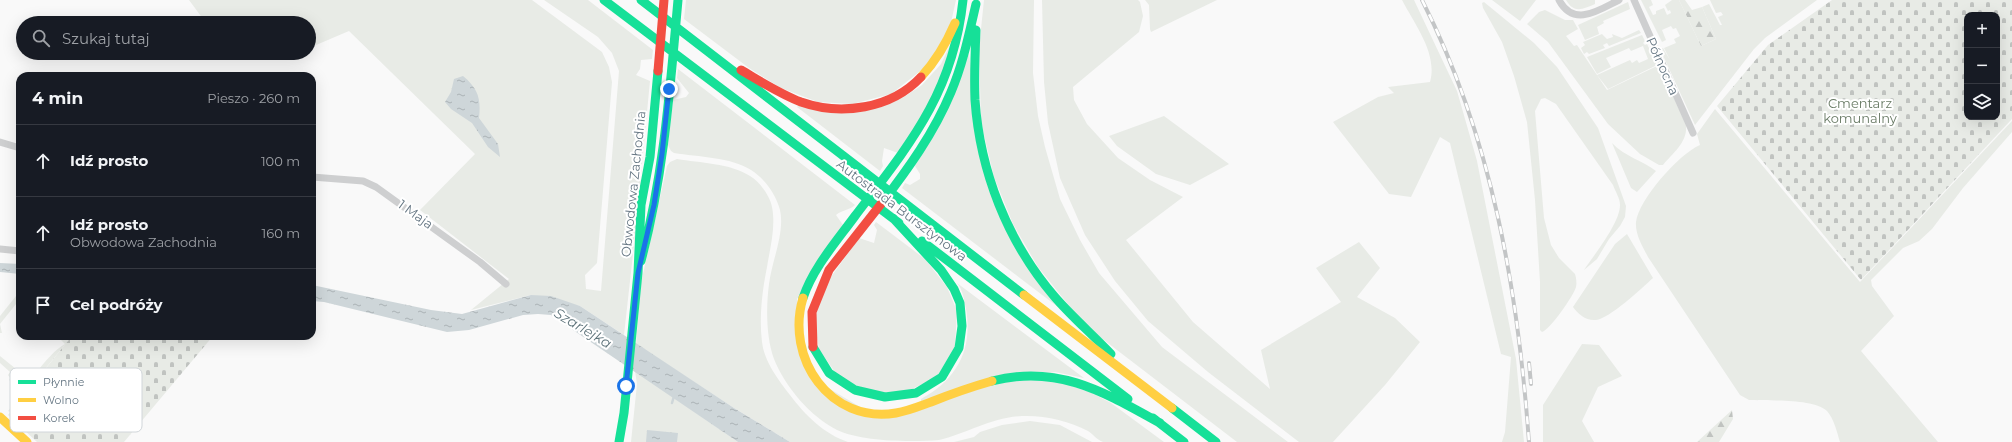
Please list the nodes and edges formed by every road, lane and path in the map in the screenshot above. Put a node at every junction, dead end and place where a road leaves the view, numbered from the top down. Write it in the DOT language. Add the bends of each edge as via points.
graph roads {
  1 [pos="604,0"];
  2 [pos="641,0"];
  3 [pos="664,0"];
  4 [pos="678,0"];
  5 [pos="1559,0"];
  6 [pos="1619,0"];
  7 [pos="1634,0"];
  8 [pos="963,1"];
  9 [pos="976,2"];
  10 [pos="704,50"];
  11 [pos="1692,133"];
  12 [pos="0,142"];
  13 [pos="16,147"];
  14 [pos="316,177"];
  15 [pos="893,218"];
  16 [pos="0,250"];
  17 [pos="16,251"];
  18 [pos="638,273"];
  19 [pos="506,284"];
  20 [pos="1133,378"];
  21 [pos="624,413"];
  22 [pos="0,417"];
  23 [pos="1160,424"];
  24 [pos="10,426"];
  25 [pos="16,432"];
  26 [pos="27,442"];
  27 [pos="619,442"];
  28 [pos="626,442"];
  29 [pos="1184,442"];
  30 [pos="1216,442"];
  1 -- 15 [label="main road, Autostrada Bursztynowa"];
  2 -- 10 [label="main road, Autostrada Bursztynowa"];
  3 -- 18 [label="main road, Obwodowa Zachodnia" via="650,158 641,205"];
  4 -- 18 [label="main road, Obwodowa Zachodnia" via="662,154 654,205"];
  5 -- 6 [label="street" via="1571,13 1584,16"];
  7 -- 11 [label="street, Północna"];
  8 -- 10 [label="main road" via="943,50 926,74 900,94 875,105 836,109 802,102"];
  8 -- 23 [label="main road" via="958,38 941,89 920,129 850,221 810,281 801,302 799,342 807,366 822,386 842,402 877,414 902,412 998,379 1040,375 1070,380 1102,391"];
  9 -- 15 [label="main road" via="962,62 951,94 937,122 908,167 829,270 818,290 811,314 812,342 824,369 843,387 877,400 900,400 927,389 948,370 958,350 962,331 958,298 948,279"];
  9 -- 20 [label="main road" via="976,110 983,156 999,204 1018,244 1043,283"];
  10 -- 20 [label="main road, Autostrada Bursztynowa"];
  12 -- 13 [label="street"];
  14 -- 19 [label="street, 1 Maja" via="362,181 376,187 480,262"];
  15 -- 23 [label="main road, Autostrada Bursztynowa"];
  16 -- 17 [label="street"];
  18 -- 21 [label="main road"];
  20 -- 30 [label="main road, Autostrada Bursztynowa"];
  21 -- 27 [label="main road"];
  21 -- 28 [label="main road"];
  22 -- 24 [label="main road"];
  23 -- 29 [label="main road, Autostrada Bursztynowa"];
  25 -- 26 [label="main road"];
}
